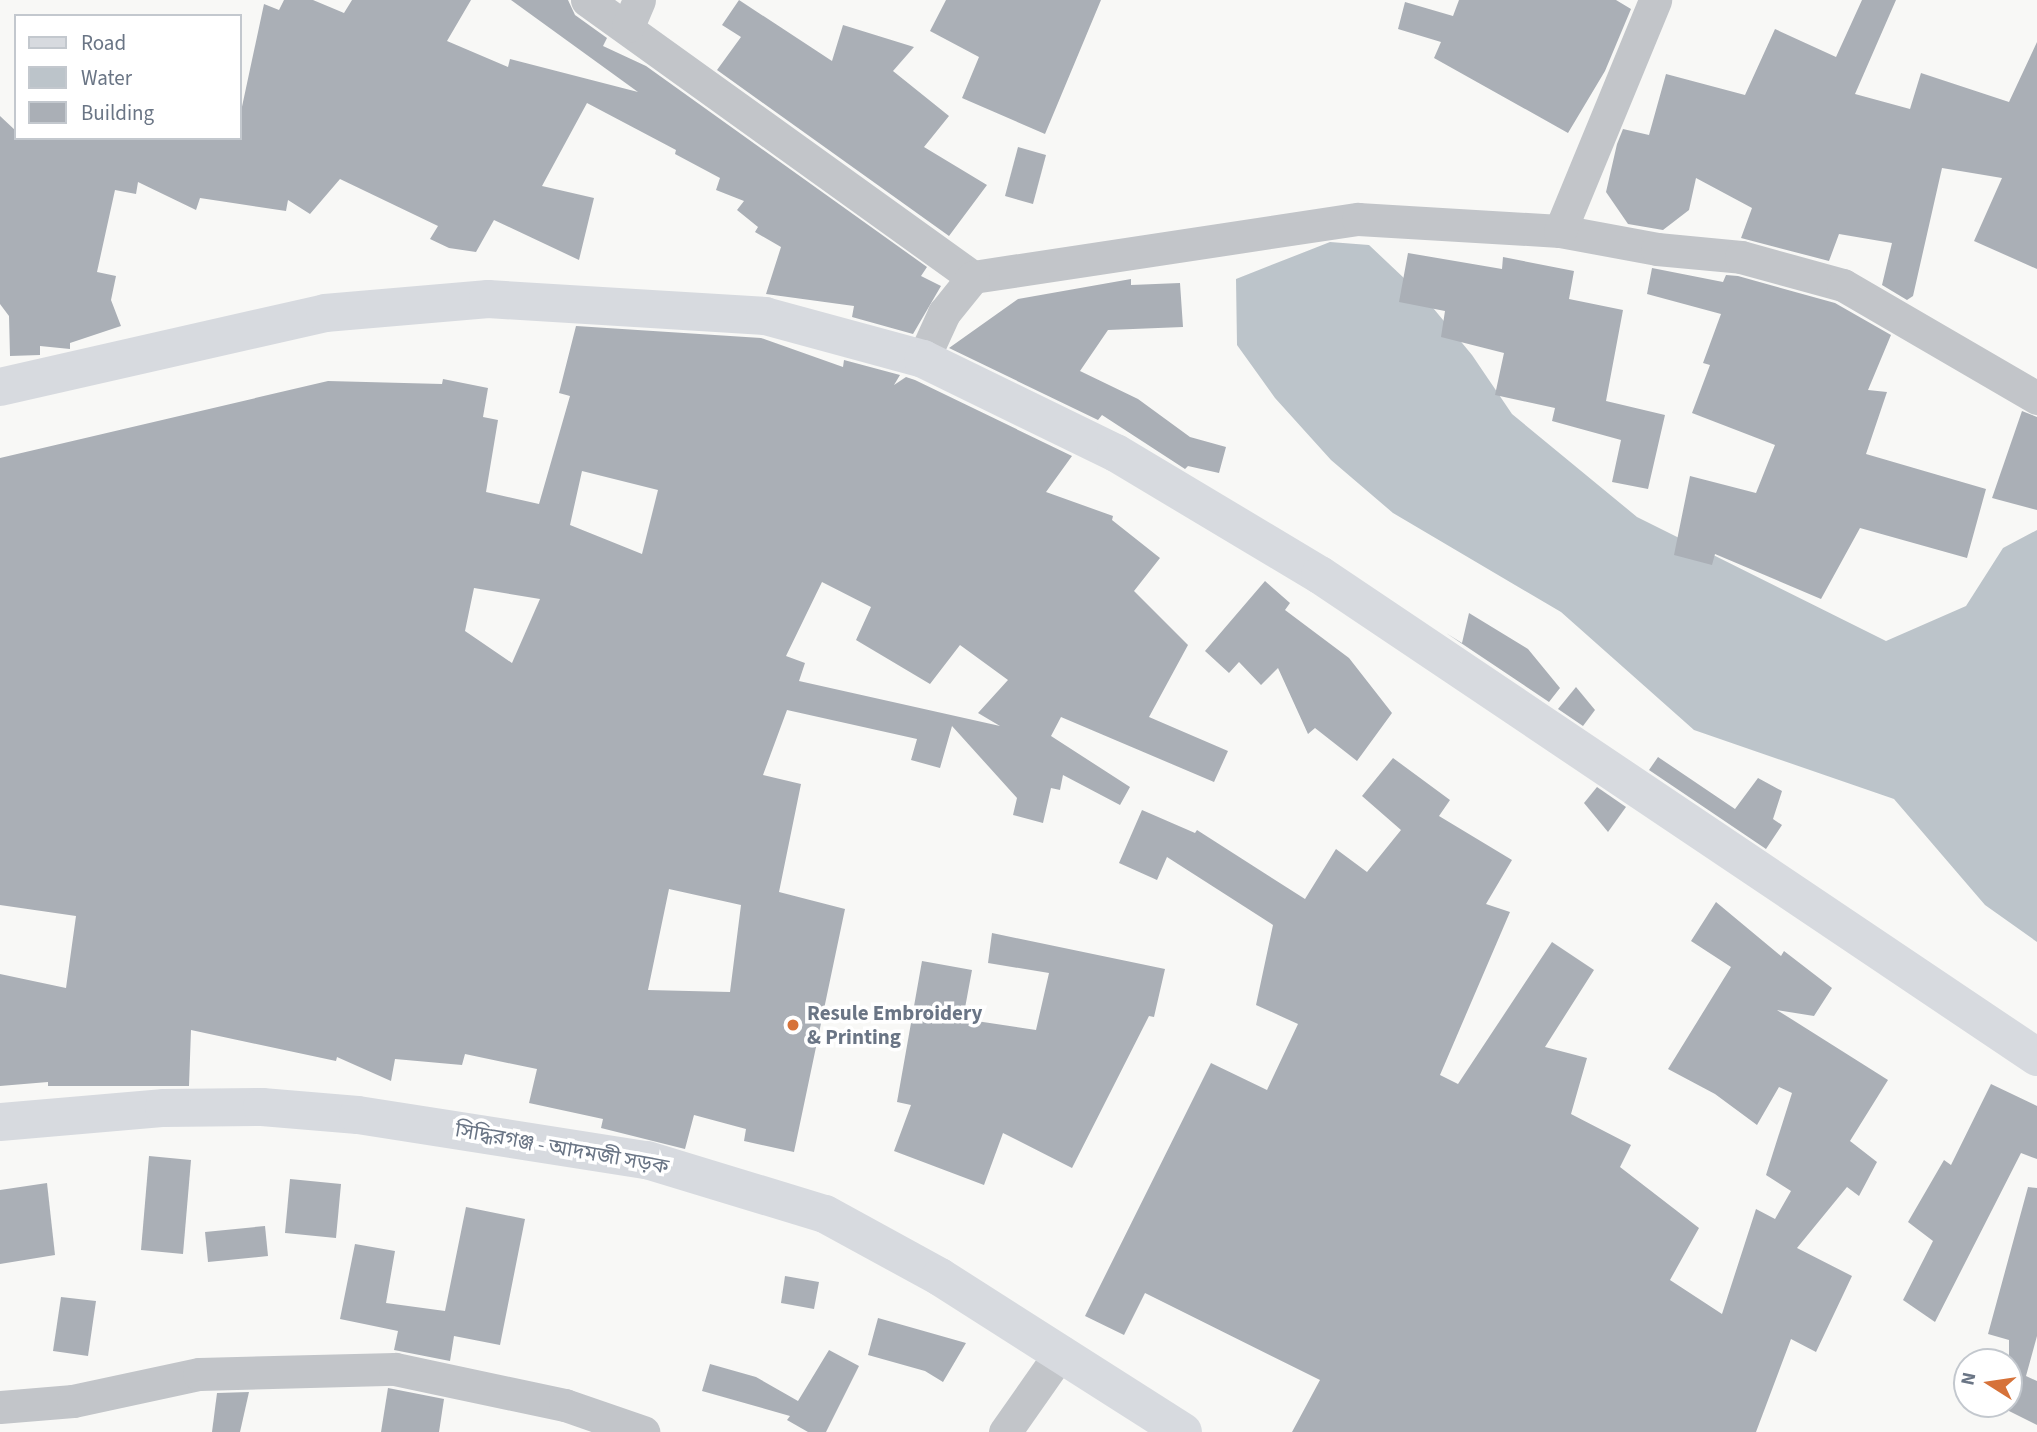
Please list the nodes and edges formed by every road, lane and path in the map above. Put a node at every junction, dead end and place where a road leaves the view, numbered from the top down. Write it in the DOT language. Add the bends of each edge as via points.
graph roads {
  1 [pos="587,0"];
  2 [pos="1655,0"];
  3 [pos="633,13"];
  4 [pos="1560,231"];
  5 [pos="973,276"];
  6 [pos="923,359"];
  7 [pos="0,387"];
  8 [pos="2037,398"];
  9 [pos="2037,1057"];
  10 [pos="0,1122"];
  11 [pos="1061,1352"];
  12 [pos="0,1407"];
  13 [pos="643,1432"];
  14 [pos="1004,1432"];
  15 [pos="1183,1432"];
  1 -- 3 [label="street"];
  2 -- 4 [label="street"];
  3 -- 5 [label="street"];
  4 -- 5 [label="street" via="1358,219"];
  4 -- 8 [label="street" via="1657,249 1741,257 1843,285"];
  5 -- 6 [label="street" via="944,313"];
  6 -- 7 [label="main road" via="765,316 488,299 325,313"];
  6 -- 9 [label="main road" via="1116,453 1320,575"];
  10 -- 11 [label="main road, সিদ্ধিরগঞ্জ - আদমজী সড়ক" via="150,1109 262,1107 358,1115 647,1160 825,1214 940,1277"];
  11 -- 14 [label="street"];
  11 -- 15 [label="main road, সিদ্ধিরগঞ্জ - আদমজী সড়ক"];
  12 -- 13 [label="street" via="73,1401 200,1374 396,1369 565,1405"];
}
